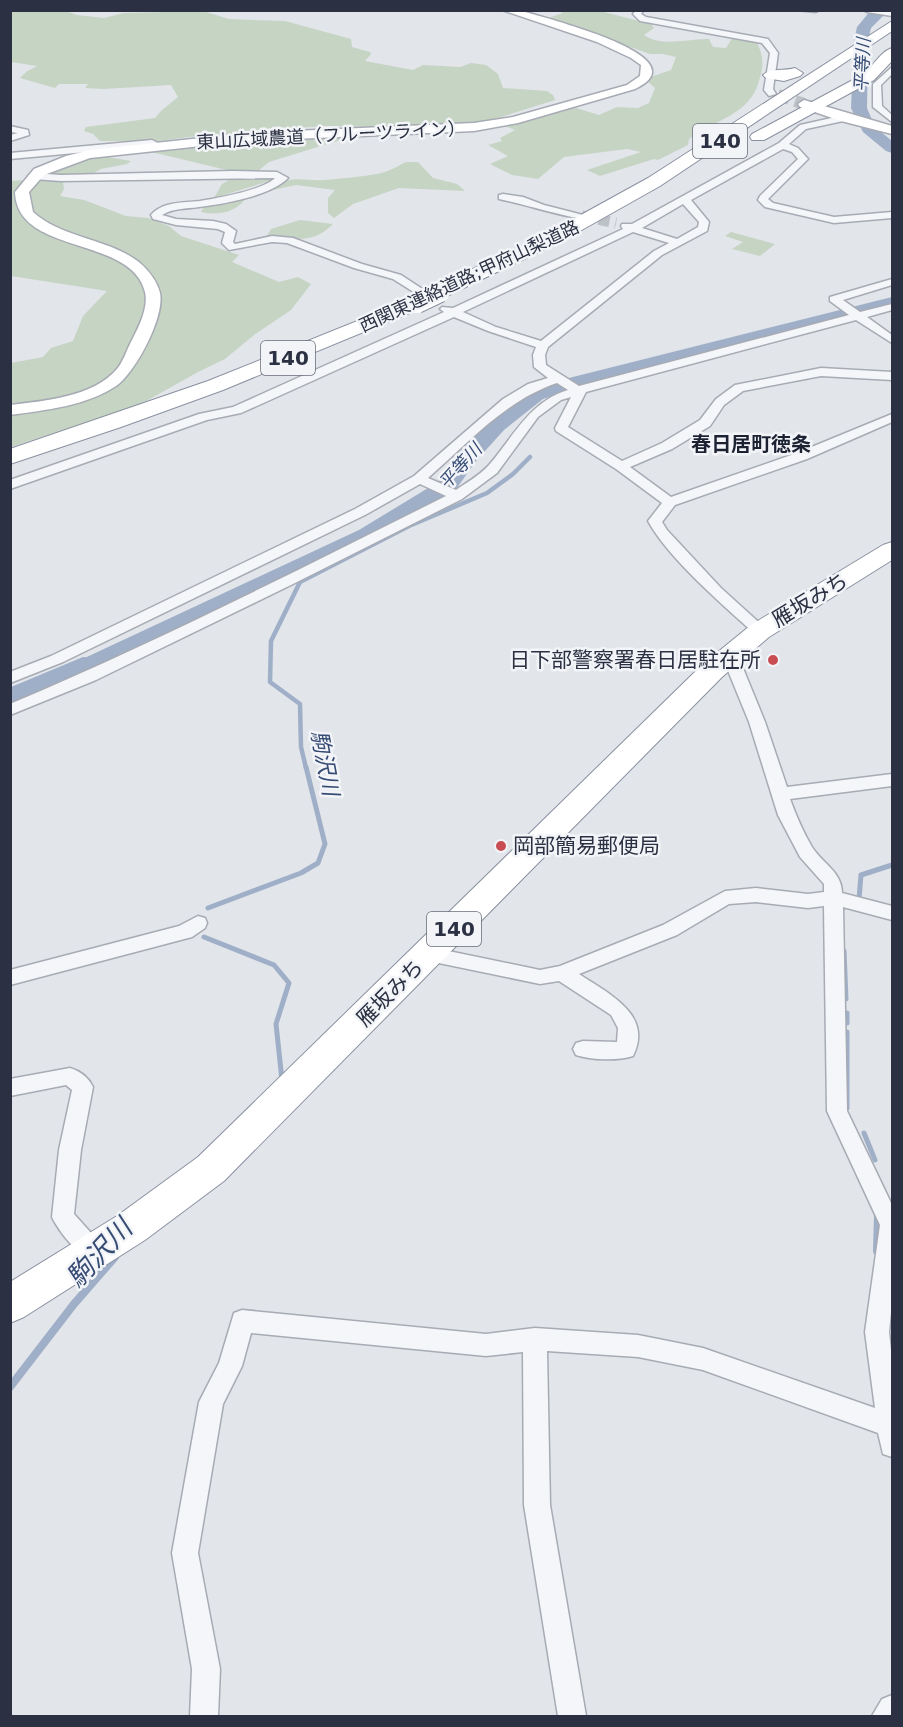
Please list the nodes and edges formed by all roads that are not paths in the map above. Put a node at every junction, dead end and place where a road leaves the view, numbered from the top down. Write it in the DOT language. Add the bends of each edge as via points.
graph roads {
  1 [pos="507,10"];
  2 [pos="640,10"];
  3 [pos="801,10"];
  4 [pos="816,10"];
  5 [pos="867,10"];
  6 [pos="890,20"];
  7 [pos="892,52"];
  8 [pos="836,56"];
  9 [pos="886,69"];
  10 [pos="795,74"];
  11 [pos="771,75"];
  12 [pos="775,94"];
  13 [pos="808,106"];
  14 [pos="845,118"];
  15 [pos="890,126"];
  16 [pos="10,129"];
  17 [pos="10,138"];
  18 [pos="744,145"];
  19 [pos="782,145"];
  20 [pos="159,146"];
  21 [pos="10,156"];
  22 [pos="724,156"];
  23 [pos="33,176"];
  24 [pos="503,197"];
  25 [pos="685,200"];
  26 [pos="892,215"];
  27 [pos="588,216"];
  28 [pos="616,223"];
  29 [pos="633,228"];
  30 [pos="557,236"];
  31 [pos="676,242"];
  32 [pos="892,282"];
  33 [pos="429,298"];
  34 [pos="892,307"];
  35 [pos="452,313"];
  36 [pos="860,317"];
  37 [pos="892,340"];
  38 [pos="543,345"];
  39 [pos="892,376"];
  40 [pos="559,378"];
  41 [pos="578,390"];
  42 [pos="158,408"];
  43 [pos="10,410"];
  44 [pos="892,418"];
  45 [pos="10,457"];
  46 [pos="10,463"];
  47 [pos="621,466"];
  48 [pos="419,479"];
  49 [pos="10,485"];
  50 [pos="457,496"];
  51 [pos="669,502"];
  52 [pos="892,550"];
  53 [pos="760,631"];
  54 [pos="730,656"];
  55 [pos="10,678"];
  56 [pos="10,710"];
  57 [pos="892,780"];
  58 [pos="780,794"];
  59 [pos="834,898"];
  60 [pos="892,913"];
  61 [pos="198,923"];
  62 [pos="429,954"];
  63 [pos="562,973"];
  64 [pos="10,978"];
  65 [pos="583,1049"];
  66 [pos="10,1088"];
  67 [pos="93,1251"];
  68 [pos="10,1304"];
  69 [pos="535,1339"];
  70 [pos="892,1436"];
  71 [pos="892,1709"];
  72 [pos="204,1716"];
  73 [pos="572,1716"];
  74 [pos="886,1716"];
  1 -- 20 [label="street, 東山広域農道（フルーツライン）" via="636,55 646,64 647,75 639,84 625,89 488,125 300,133"];
  2 -- 11 [label="street" via="637,14 643,19 765,41 774,53"];
  3 -- 4 [label="street"];
  5 -- 6 [label="street"];
  6 -- 8 [label="highway, 西関東連絡道路;甲府山梨道路 / 140"];
  7 -- 9 [label="highway"];
  8 -- 10 [label="highway"];
  8 -- 27 [label="highway, 西関東連絡道路;甲府山梨道路 / 140" via="708,148"];
  9 -- 13 [label="highway"];
  9 -- 15 [label="street" via="877,84 876,99"];
  10 -- 11 [label="highway"];
  10 -- 12 [label="highway"];
  11 -- 12 [label="street" via="768,90"];
  12 -- 27 [label="highway"];
  13 -- 14 [label="street"];
  13 -- 18 [label="highway"];
  14 -- 15 [label="street"];
  14 -- 19 [label="street" via="803,127"];
  16 -- 17 [label="street" via="25,132"];
  19 -- 25 [label="street"];
  19 -- 26 [label="street" via="795,150 803,159 782,183 763,196 769,205 834,220"];
  20 -- 21 [label="street" via="152,143 67,148"];
  20 -- 23 [label="street, 東山広域農道（フルーツライン）" via="71,159"];
  22 -- 30 [label="highway"];
  23 -- 33 [label="street" via="277,175 283,178 270,185 165,209 157,212 157,218 220,225 231,231 227,243 233,248 272,239 290,240 397,277"];
  23 -- 43 [label="street" via="22,192 23,205 30,217 126,261 147,281 152,302 138,343 120,375 67,400"];
  24 -- 27 [label="street"];
  25 -- 29 [label="street"];
  25 -- 31 [label="street" via="704,222 703,229"];
  27 -- 30 [label="highway, 西関東連絡道路;甲府山梨道路 / 140"];
  28 -- 29 [label="street"];
  29 -- 31 [label="street"];
  29 -- 35 [label="street"];
  30 -- 33 [label="highway, 西関東連絡道路;甲府山梨道路 / 140"];
  31 -- 38 [label="street"];
  32 -- 36 [label="street" via="834,299"];
  33 -- 35 [label="street"];
  33 -- 42 [label="highway, 西関東連絡道路;甲府山梨道路 / 140"];
  34 -- 36 [label="street"];
  35 -- 38 [label="street"];
  35 -- 49 [label="street" via="237,410 204,417"];
  36 -- 37 [label="street"];
  36 -- 41 [label="street"];
  38 -- 40 [label="street" via="540,367"];
  39 -- 47 [label="street" via="821,372 739,388 720,402 705,423 667,446"];
  40 -- 41 [label="street"];
  40 -- 48 [label="street" via="532,387 507,402"];
  41 -- 47 [label="street" via="561,428"];
  41 -- 50 [label="street" via="557,397 534,414 492,470"];
  42 -- 45 [label="highway, 西関東連絡道路;甲府山梨道路 / 140"];
  42 -- 46 [label="highway"];
  44 -- 51 [label="street" via="802,456"];
  47 -- 51 [label="street"];
  48 -- 50 [label="street"];
  48 -- 55 [label="street" via="350,517"];
  50 -- 56 [label="street" via="90,676"];
  51 -- 53 [label="street" via="655,521 661,532"];
  52 -- 53 [label="highway, 雁坂みち / 140"];
  53 -- 54 [label="highway, 雁坂みち / 140"];
  54 -- 58 [label="street"];
  54 -- 62 [label="highway, 雁坂みち / 140"];
  57 -- 58 [label="street"];
  58 -- 59 [label="street" via="806,852 833,882"];
  59 -- 60 [label="street"];
  59 -- 63 [label="street" via="725,898 669,930"];
  59 -- 70 [label="street" via="837,1111 891,1225 877,1332"];
  61 -- 64 [label="street" via="185,932"];
  62 -- 63 [label="street" via="540,977"];
  62 -- 67 [label="highway, 雁坂みち / 140" via="211,1169"];
  63 -- 65 [label="street" via="618,1010 628,1028 626,1050"];
  66 -- 67 [label="street" via="70,1076 83,1087 70,1150 63,1217"];
  67 -- 68 [label="highway, 雁坂みち / 140"];
  69 -- 70 [label="street" via="638,1346 703,1359"];
  69 -- 72 [label="street" via="486,1345 242,1322 230,1366 211,1402 185,1553 206,1669"];
  69 -- 73 [label="street" via="537,1504"];
  71 -- 74 [label="street"];
}
